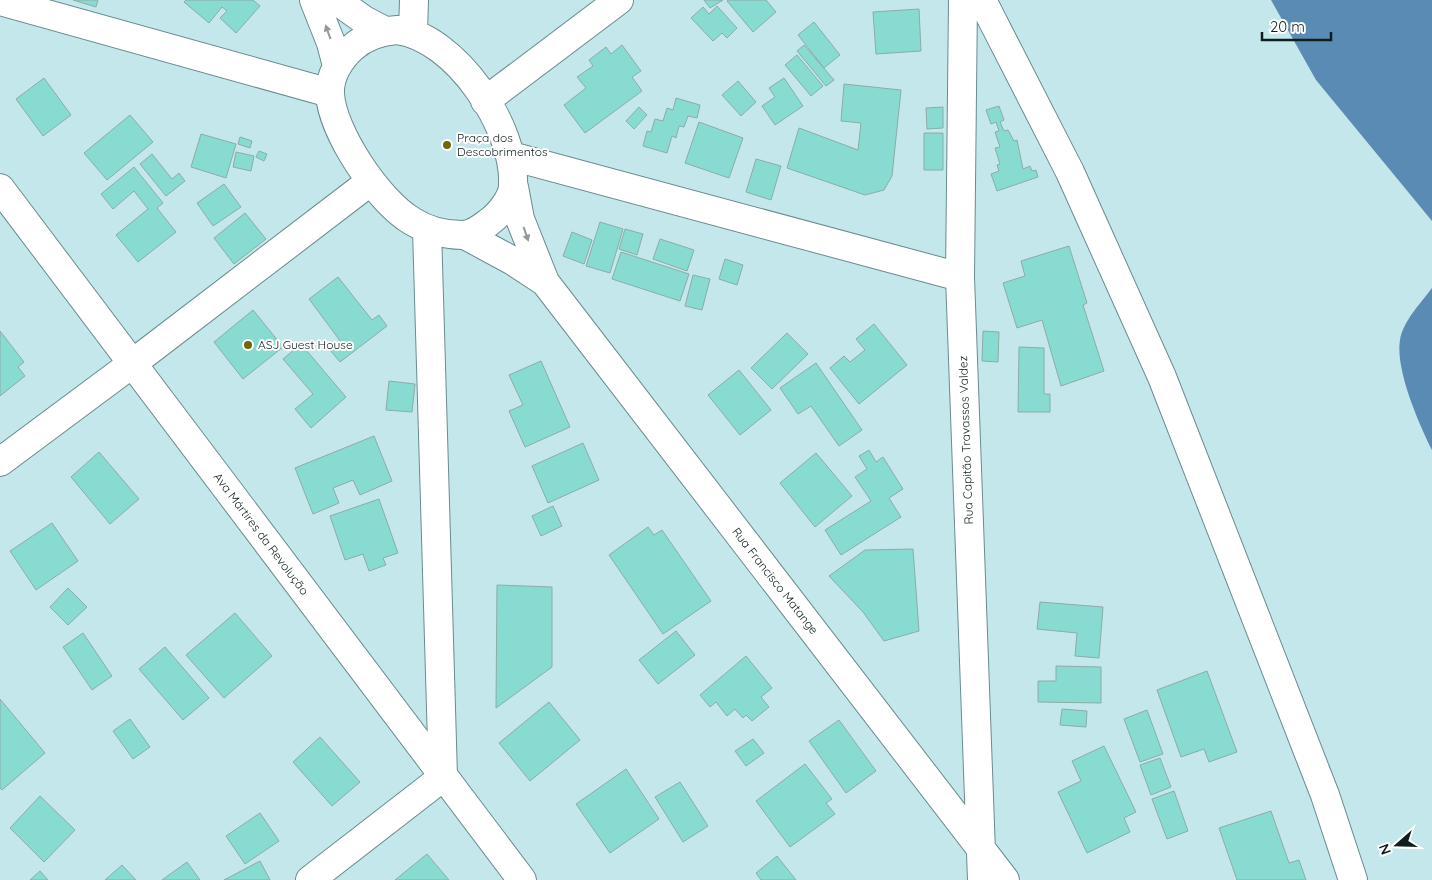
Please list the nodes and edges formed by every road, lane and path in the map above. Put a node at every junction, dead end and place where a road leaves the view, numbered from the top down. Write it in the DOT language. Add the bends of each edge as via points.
graph roads {
  1 [pos="314,0"];
  2 [pos="336,0"];
  3 [pos="414,0"];
  4 [pos="619,0"];
  5 [pos="963,0"];
  6 [pos="982,0"];
  7 [pos="2,3"];
  8 [pos="385,30"];
  9 [pos="414,32"];
  10 [pos="337,66"];
  11 [pos="330,93"];
  12 [pos="485,101"];
  13 [pos="511,156"];
  14 [pos="371,181"];
  15 [pos="514,187"];
  16 [pos="0,188"];
  17 [pos="427,229"];
  18 [pos="465,235"];
  19 [pos="960,277"];
  20 [pos="544,282"];
  21 [pos="133,363"];
  22 [pos="0,462"];
  23 [pos="443,777"];
  24 [pos="981,847"];
  25 [pos="310,880"];
  26 [pos="522,880"];
  27 [pos="982,880"];
  28 [pos="1005,880"];
  29 [pos="1353,880"];
  10 -- 1 [label="street, one-way"];
  2 -- 8 [label="street"];
  3 -- 9 [label="street"];
  4 -- 12 [label="street"];
  5 -- 19 [label="street, Rua Capitão Travassos Valdez"];
  6 -- 29 [label="street" via="1070,172 1162,377 1321,786"];
  7 -- 11 [label="street"];
  8 -- 9 [label="street"];
  8 -- 10 [label="street" via="356,44"];
  9 -- 12 [label="street" via="455,62"];
  10 -- 11 [label="street"];
  11 -- 14 [label="street" via="337,123"];
  12 -- 13 [label="street"];
  13 -- 15 [label="street"];
  13 -- 19 [label="street"];
  14 -- 17 [label="street" via="410,221"];
  14 -- 21 [label="street"];
  15 -- 18 [label="street" via="494,218"];
  15 -- 20 [label="street, one-way" via="520,219"];
  16 -- 21 [label="street, Ava Mártires da Revolução"];
  17 -- 18 [label="street"];
  17 -- 23 [label="street"];
  18 -- 20 [label="street" via="513,260"];
  19 -- 24 [label="street, Rua Capitão Travassos Valdez"];
  20 -- 24 [label="street, Rua Francisco Matange"];
  21 -- 22 [label="street"];
  21 -- 23 [label="street, Ava Mártires da Revolução"];
  23 -- 25 [label="street"];
  23 -- 26 [label="street, Ava Mártires da Revolução"];
  24 -- 27 [label="street, Rua Capitão Travassos Valdez"];
  24 -- 28 [label="street, Rua Francisco Matange"];
}
